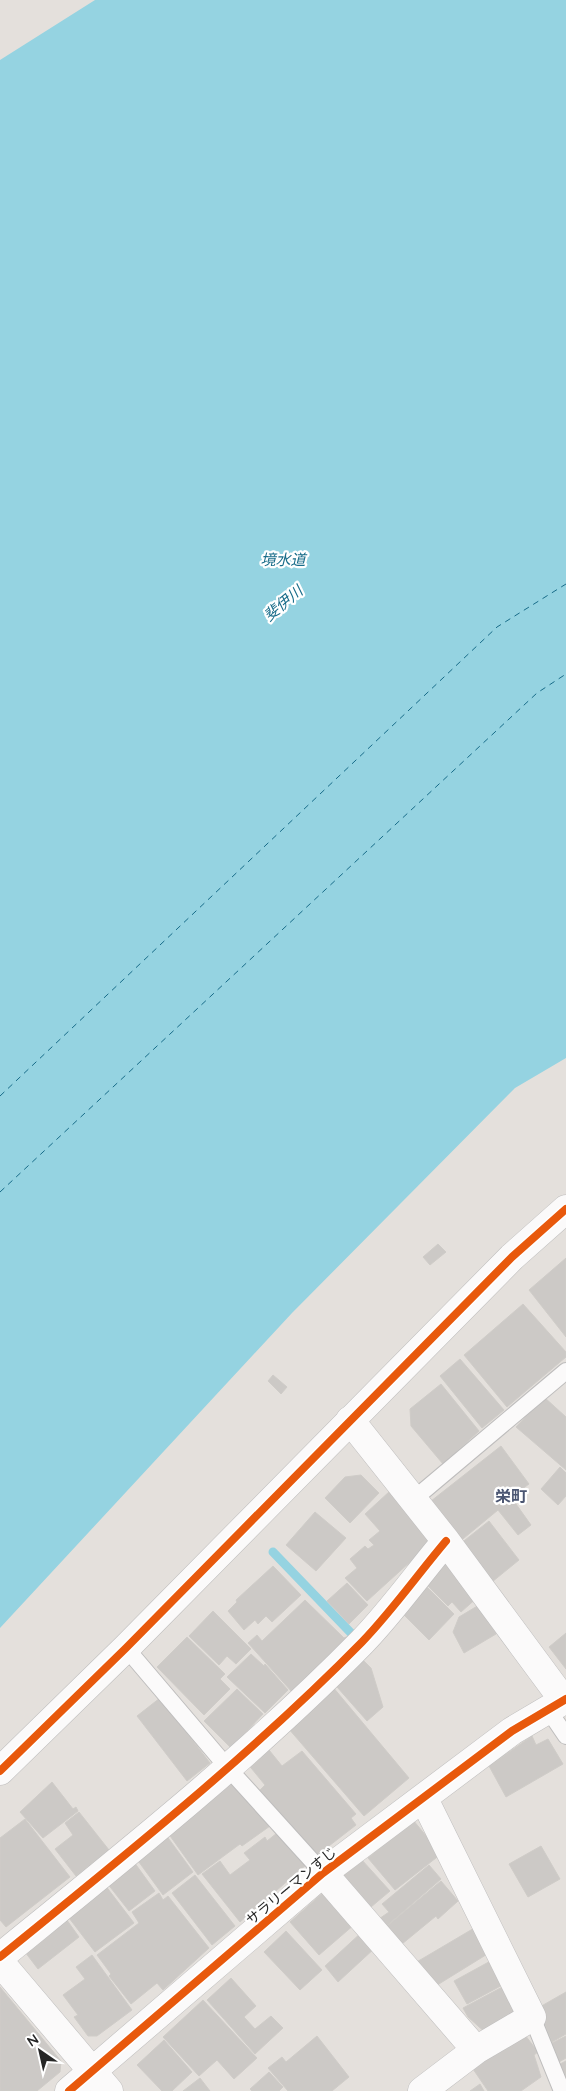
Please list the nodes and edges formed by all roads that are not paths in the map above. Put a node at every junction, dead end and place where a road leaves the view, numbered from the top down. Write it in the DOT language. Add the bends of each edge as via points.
graph roads {
  1 [pos="566,1209"];
  2 [pos="566,1371"];
  3 [pos="350,1420"];
  4 [pos="414,1500"];
  5 [pos="446,1540"];
  6 [pos="126,1648"];
  7 [pos="560,1703"];
  8 [pos="566,1736"];
  9 [pos="228,1768"];
  10 [pos="0,1771"];
  11 [pos="424,1799"];
  12 [pos="323,1873"];
  13 [pos="0,1957"];
  14 [pos="0,1962"];
  15 [pos="532,2017"];
  16 [pos="476,2050"];
  17 [pos="101,2082"];
  18 [pos="69,2091"];
  19 [pos="422,2091"];
  20 [pos="562,2091"];
  1 -- 3 [label="street" via="512,1257"];
  2 -- 4 [label="lane"];
  3 -- 4 [label="street"];
  3 -- 6 [label="street"];
  4 -- 5 [label="street"];
  5 -- 7 [label="street"];
  5 -- 9 [label="street" via="363,1641"];
  6 -- 9 [label="lane"];
  6 -- 10 [label="street"];
  7 -- 8 [label="lane"];
  7 -- 11 [label="street, サラリーマンすじ" via="512,1731"];
  9 -- 12 [label="lane"];
  9 -- 13 [label="street"];
  11 -- 12 [label="street, サラリーマンすじ"];
  11 -- 15 [label="street"];
  12 -- 16 [label="street"];
  12 -- 17 [label="street, サラリーマンすじ"];
  14 -- 17 [label="street"];
  15 -- 16 [label="street"];
  15 -- 20 [label="lane"];
  16 -- 19 [label="street"];
  17 -- 18 [label="street, サラリーマンすじ"];
}
